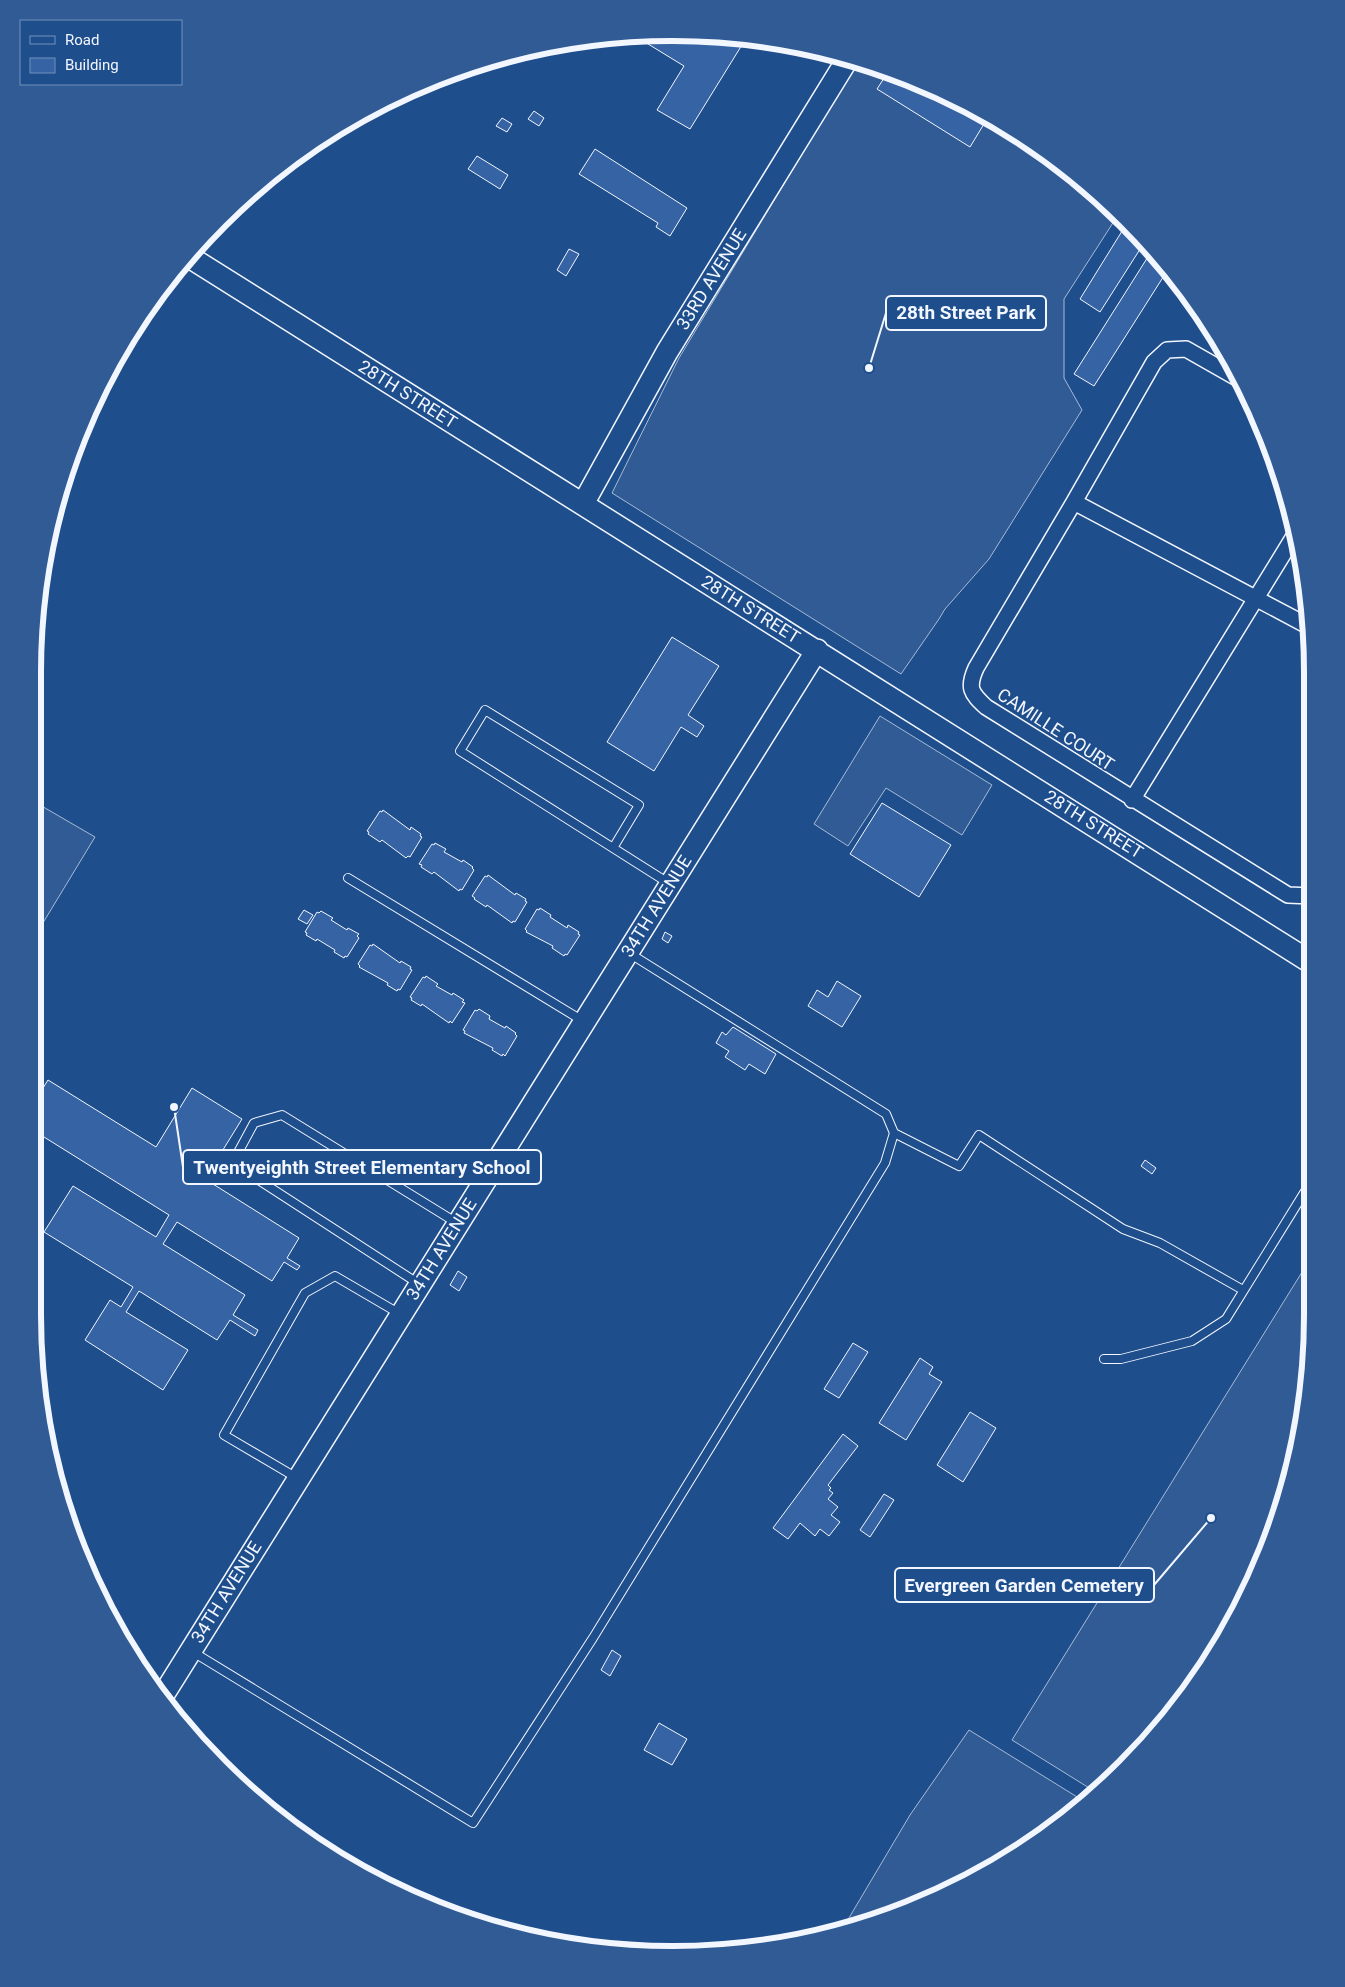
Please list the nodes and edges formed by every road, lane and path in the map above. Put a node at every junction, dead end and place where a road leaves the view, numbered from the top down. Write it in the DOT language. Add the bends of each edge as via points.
graph roads {
  1 [pos="843,65"];
  2 [pos="195,260"];
  3 [pos="1228,373"];
  4 [pos="1074,502"];
  5 [pos="583,504"];
  6 [pos="1290,542"];
  7 [pos="1254,598"];
  8 [pos="1301,622"];
  9 [pos="816,650"];
  10 [pos="1132,800"];
  11 [pos="613,848"];
  12 [pos="348,878"];
  13 [pos="670,884"];
  14 [pos="1304,896"];
  15 [pos="627,952"];
  16 [pos="1304,958"];
  17 [pos="583,1022"];
  18 [pos="894,1134"];
  19 [pos="1304,1193"];
  20 [pos="457,1224"];
  21 [pos="419,1284"];
  22 [pos="1243,1290"];
  23 [pos="400,1314"];
  24 [pos="1104,1359"];
  25 [pos="297,1478"];
  26 [pos="190,1651"];
  27 [pos="166,1690"];
  1 -- 5 [label="street, 33RD AVENUE" via="666,352"];
  2 -- 5 [label="street, 28TH STREET"];
  3 -- 4 [label="street, CAMILLE COURT" via="1186,349 1167,350 1154,362"];
  4 -- 7 [label="street"];
  4 -- 10 [label="street, CAMILLE COURT" via="970,680 973,694 986,707"];
  5 -- 9 [label="street, 28TH STREET"];
  6 -- 7 [label="street"];
  7 -- 8 [label="street"];
  7 -- 10 [label="street"];
  9 -- 13 [label="street, 34TH AVENUE"];
  9 -- 16 [label="street, 28TH STREET"];
  10 -- 14 [label="street, CAMILLE COURT" via="1288,895"];
  11 -- 11 [label="lane" via="460,751 485,710 639,805"];
  11 -- 13 [label="lane"];
  12 -- 17 [label="lane"];
  13 -- 15 [label="street, 34TH AVENUE"];
  15 -- 17 [label="street, 34TH AVENUE"];
  15 -- 18 [label="lane" via="886,1114"];
  17 -- 20 [label="street, 34TH AVENUE"];
  18 -- 22 [label="lane" via="959,1166 979,1135 1122,1229 1160,1243"];
  18 -- 26 [label="lane" via="885,1163 593,1638 473,1822"];
  19 -- 22 [label="lane"];
  20 -- 21 [label="street, 34TH AVENUE"];
  20 -- 21 [label="lane" via="282,1115 254,1123 234,1160 251,1175"];
  21 -- 23 [label="street, 34TH AVENUE"];
  22 -- 24 [label="lane" via="1226,1319 1192,1342 1121,1359"];
  23 -- 25 [label="street, 34TH AVENUE"];
  23 -- 25 [label="lane" via="335,1276 305,1293 224,1435"];
  25 -- 26 [label="street, 34TH AVENUE"];
  26 -- 27 [label="street, 34TH AVENUE"];
}
